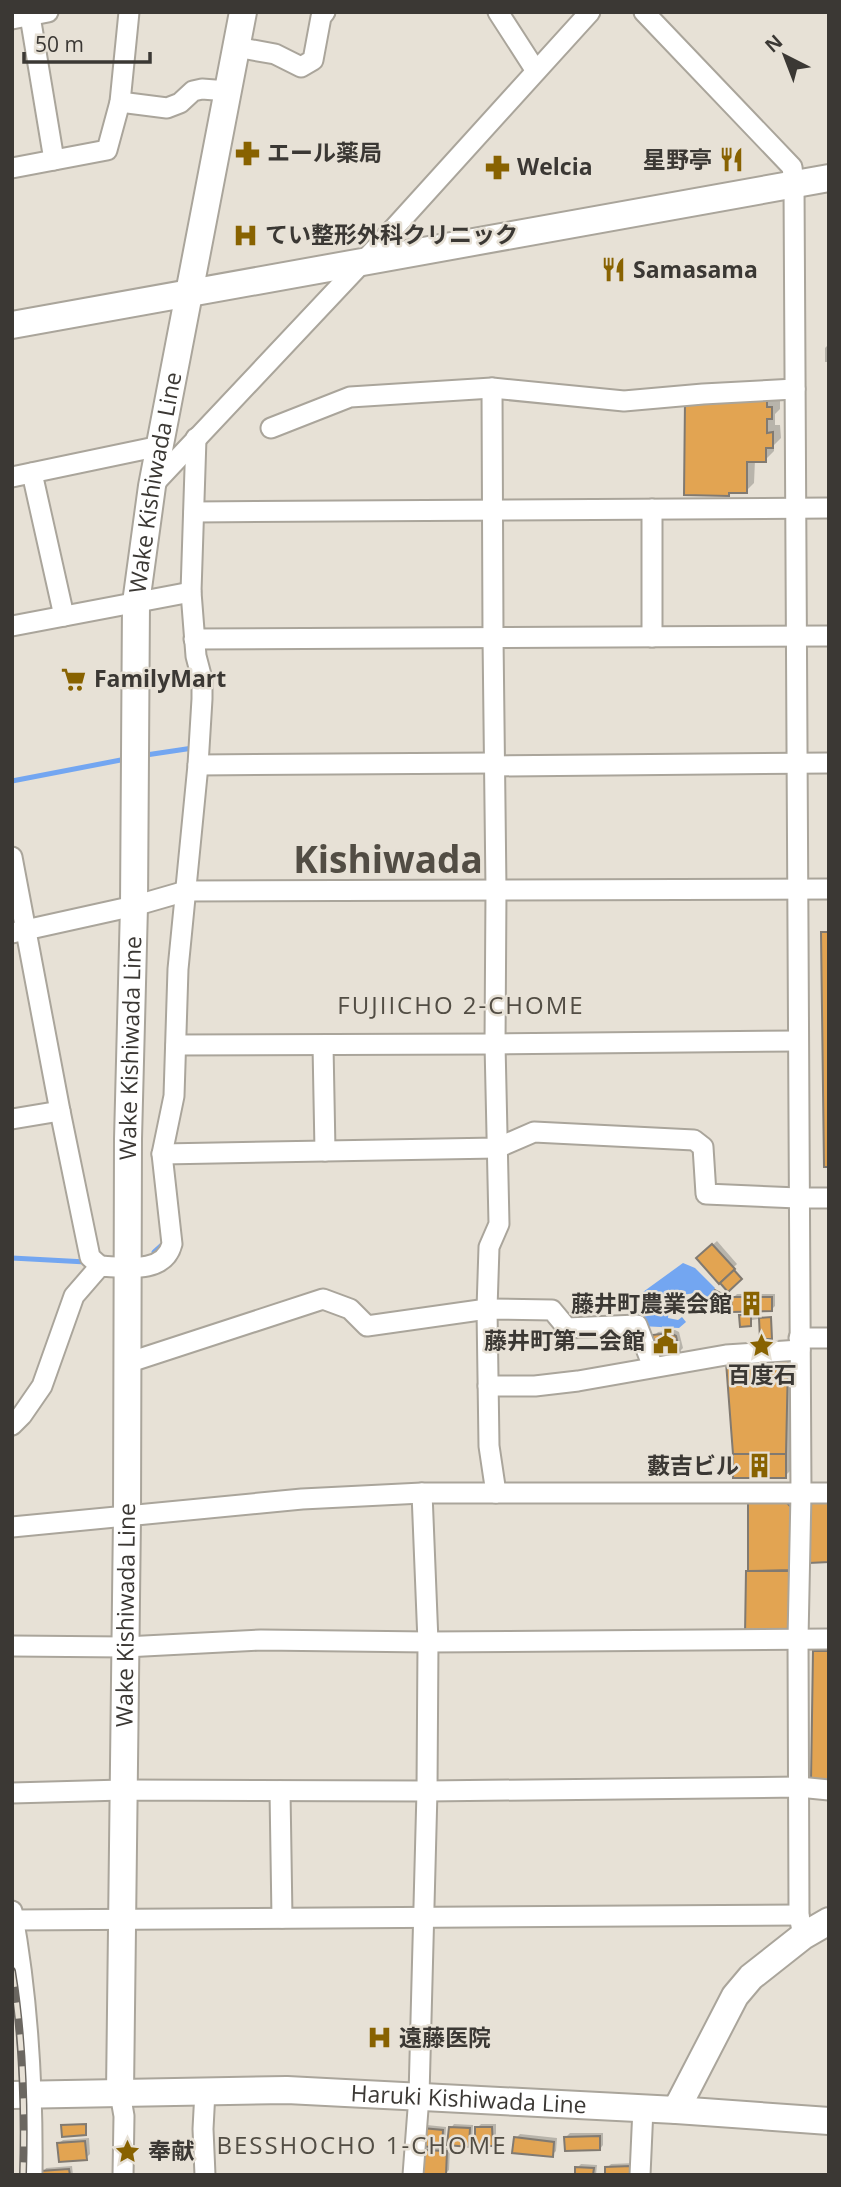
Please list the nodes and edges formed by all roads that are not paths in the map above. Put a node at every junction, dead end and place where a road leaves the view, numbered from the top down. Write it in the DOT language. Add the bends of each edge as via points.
graph roads {
  1 [pos="129,12"];
  2 [pos="243,12"];
  3 [pos="325,12"];
  4 [pos="498,12"];
  5 [pos="590,12"];
  6 [pos="644,12"];
  7 [pos="30,16"];
  8 [pos="236,47"];
  9 [pos="536,71"];
  10 [pos="228,91"];
  11 [pos="120,102"];
  12 [pos="54,160"];
  13 [pos="12,168"];
  14 [pos="829,178"];
  15 [pos="794,184"];
  16 [pos="363,261"];
  17 [pos="190,292"];
  18 [pos="12,325"];
  19 [pos="492,388"];
  20 [pos="795,389"];
  21 [pos="271,428"];
  22 [pos="195,438"];
  23 [pos="160,446"];
  24 [pos="33,473"];
  25 [pos="12,477"];
  26 [pos="152,486"];
  27 [pos="795,508"];
  28 [pos="829,508"];
  29 [pos="652,509"];
  30 [pos="492,510"];
  31 [pos="194,512"];
  32 [pos="191,592"];
  33 [pos="135,603"];
  34 [pos="64,616"];
  35 [pos="12,626"];
  36 [pos="798,636"];
  37 [pos="829,636"];
  38 [pos="493,637"];
  39 [pos="652,637"];
  40 [pos="194,639"];
  41 [pos="797,762"];
  42 [pos="829,763"];
  43 [pos="494,764"];
  44 [pos="198,765"];
  45 [pos="12,857"];
  46 [pos="829,889"];
  47 [pos="496,890"];
  48 [pos="796,890"];
  49 [pos="186,891"];
  50 [pos="134,906"];
  51 [pos="20,932"];
  52 [pos="797,1041"];
  53 [pos="495,1044"];
  54 [pos="176,1045"];
  55 [pos="323,1045"];
  56 [pos="60,1111"];
  57 [pos="12,1119"];
  58 [pos="497,1148"];
  59 [pos="325,1151"];
  60 [pos="162,1154"];
  61 [pos="798,1198"];
  62 [pos="829,1198"];
  63 [pos="100,1266"];
  64 [pos="127,1266"];
  65 [pos="487,1309"];
  66 [pos="829,1338"];
  67 [pos="800,1344"];
  68 [pos="127,1363"];
  69 [pos="653,1367"];
  70 [pos="488,1386"];
  71 [pos="12,1425"];
  72 [pos="422,1493"];
  73 [pos="496,1493"];
  74 [pos="801,1493"];
  75 [pos="829,1493"];
  76 [pos="127,1517"];
  77 [pos="12,1527"];
  78 [pos="798,1639"];
  79 [pos="829,1639"];
  80 [pos="428,1642"];
  81 [pos="12,1646"];
  82 [pos="125,1647"];
  83 [pos="799,1787"];
  84 [pos="123,1790"];
  85 [pos="280,1790"];
  86 [pos="829,1790"];
  87 [pos="427,1791"];
  88 [pos="12,1793"];
  89 [pos="13,1915"];
  90 [pos="282,1918"];
  91 [pos="424,1918"];
  92 [pos="122,1919"];
  93 [pos="829,1921"];
  94 [pos="801,1925"];
  95 [pos="205,2091"];
  96 [pos="120,2094"];
  97 [pos="22,2095"];
  98 [pos="419,2096"];
  99 [pos="643,2108"];
  100 [pos="676,2110"];
  101 [pos="829,2121"];
  102 [pos="32,2175"];
  103 [pos="123,2175"];
  104 [pos="205,2175"];
  105 [pos="413,2175"];
  106 [pos="640,2175"];
  1 -- 11 [label="street"];
  2 -- 8 [label="main road, Wake Kishiwada Line"];
  3 -- 8 [label="street" via="313,60 301,66 275,54"];
  4 -- 9 [label="street"];
  5 -- 9 [label="street"];
  6 -- 15 [label="street" via="792,167"];
  7 -- 12 [label="street"];
  8 -- 10 [label="main road, Wake Kishiwada Line"];
  9 -- 16 [label="street"];
  10 -- 11 [label="street" via="193,91 167,108"];
  10 -- 17 [label="main road, Wake Kishiwada Line"];
  11 -- 12 [label="street" via="107,150"];
  12 -- 13 [label="street"];
  14 -- 15 [label="main road"];
  15 -- 16 [label="main road"];
  15 -- 20 [label="street"];
  16 -- 17 [label="main road"];
  16 -- 22 [label="street"];
  17 -- 18 [label="main road"];
  17 -- 23 [label="main road, Wake Kishiwada Line"];
  19 -- 20 [label="street" via="624,401"];
  19 -- 21 [label="street" via="350,397"];
  19 -- 30 [label="street"];
  20 -- 27 [label="street"];
  22 -- 26 [label="street"];
  22 -- 31 [label="street"];
  23 -- 24 [label="street"];
  23 -- 26 [label="main road, Wake Kishiwada Line"];
  24 -- 25 [label="street"];
  24 -- 34 [label="street"];
  26 -- 33 [label="main road, Wake Kishiwada Line"];
  27 -- 28 [label="street"];
  27 -- 29 [label="street"];
  27 -- 36 [label="street"];
  29 -- 30 [label="street"];
  29 -- 39 [label="street"];
  30 -- 31 [label="street"];
  30 -- 38 [label="street"];
  31 -- 32 [label="street"];
  32 -- 33 [label="street"];
  32 -- 40 [label="street"];
  33 -- 34 [label="street"];
  33 -- 50 [label="main road, Wake Kishiwada Line"];
  34 -- 35 [label="street"];
  36 -- 37 [label="street"];
  36 -- 39 [label="street"];
  36 -- 41 [label="street"];
  38 -- 39 [label="street"];
  38 -- 40 [label="street"];
  38 -- 43 [label="street"];
  40 -- 44 [label="street" via="202,679"];
  41 -- 42 [label="street"];
  41 -- 43 [label="street"];
  41 -- 48 [label="street"];
  43 -- 44 [label="street"];
  43 -- 47 [label="street"];
  44 -- 49 [label="street"];
  45 -- 51 [label="street"];
  46 -- 48 [label="street"];
  47 -- 48 [label="street"];
  47 -- 49 [label="street"];
  47 -- 53 [label="street"];
  48 -- 52 [label="street"];
  49 -- 50 [label="street"];
  49 -- 54 [label="street"];
  50 -- 51 [label="street"];
  50 -- 64 [label="main road, Wake Kishiwada Line"];
  51 -- 56 [label="street"];
  52 -- 53 [label="street"];
  52 -- 61 [label="street"];
  53 -- 55 [label="street"];
  53 -- 58 [label="street"];
  54 -- 55 [label="street"];
  54 -- 60 [label="street" via="174,1096"];
  55 -- 59 [label="street"];
  56 -- 57 [label="street"];
  56 -- 63 [label="street" via="90,1256"];
  58 -- 59 [label="street"];
  58 -- 61 [label="street" via="534,1132 694,1140 703,1147 706,1194"];
  58 -- 65 [label="street" via="499,1224 489,1247"];
  59 -- 60 [label="street"];
  60 -- 64 [label="street" via="170,1253 155,1265"];
  61 -- 62 [label="street"];
  61 -- 67 [label="street"];
  63 -- 64 [label="street"];
  63 -- 71 [label="street" via="74,1296 42,1386"];
  64 -- 68 [label="main road, Wake Kishiwada Line"];
  65 -- 68 [label="street" via="366,1326 350,1309 323,1299"];
  65 -- 69 [label="street" via="552,1310 567,1328 637,1325"];
  65 -- 70 [label="street"];
  66 -- 67 [label="street"];
  67 -- 69 [label="street"];
  67 -- 74 [label="street"];
  68 -- 76 [label="main road, Wake Kishiwada Line"];
  69 -- 70 [label="street" via="535,1386"];
  70 -- 73 [label="street"];
  72 -- 73 [label="street"];
  72 -- 76 [label="street" via="302,1499"];
  72 -- 80 [label="street"];
  73 -- 74 [label="street"];
  74 -- 75 [label="street"];
  74 -- 78 [label="street"];
  76 -- 77 [label="street"];
  76 -- 82 [label="main road, Wake Kishiwada Line"];
  78 -- 79 [label="street"];
  78 -- 80 [label="street"];
  78 -- 83 [label="street"];
  80 -- 82 [label="street" via="261,1640"];
  80 -- 87 [label="street"];
  81 -- 82 [label="street"];
  82 -- 84 [label="main road, Wake Kishiwada Line"];
  83 -- 86 [label="street"];
  83 -- 87 [label="street"];
  83 -- 94 [label="street"];
  84 -- 85 [label="street"];
  84 -- 88 [label="street"];
  84 -- 92 [label="main road, Wake Kishiwada Line"];
  85 -- 87 [label="street"];
  85 -- 90 [label="street"];
  87 -- 91 [label="street"];
  89 -- 92 [label="street"];
  89 -- 97 [label="street" via="23,1984"];
  90 -- 91 [label="street"];
  90 -- 92 [label="street"];
  91 -- 94 [label="street"];
  91 -- 98 [label="street"];
  92 -- 96 [label="main road, Wake Kishiwada Line"];
  93 -- 94 [label="main road"];
  94 -- 100 [label="main road" via="735,1996"];
  95 -- 96 [label="main road, Haruki Kishiwada Line"];
  95 -- 98 [label="main road, Haruki Kishiwada Line"];
  95 -- 104 [label="street"];
  96 -- 97 [label="main road, Haruki Kishiwada Line"];
  96 -- 103 [label="street"];
  97 -- 102 [label="street"];
  98 -- 99 [label="main road, Haruki Kishiwada Line"];
  98 -- 105 [label="street"];
  99 -- 100 [label="main road, Haruki Kishiwada Line"];
  99 -- 106 [label="street"];
  100 -- 101 [label="main road, Haruki Kishiwada Line"];
}
